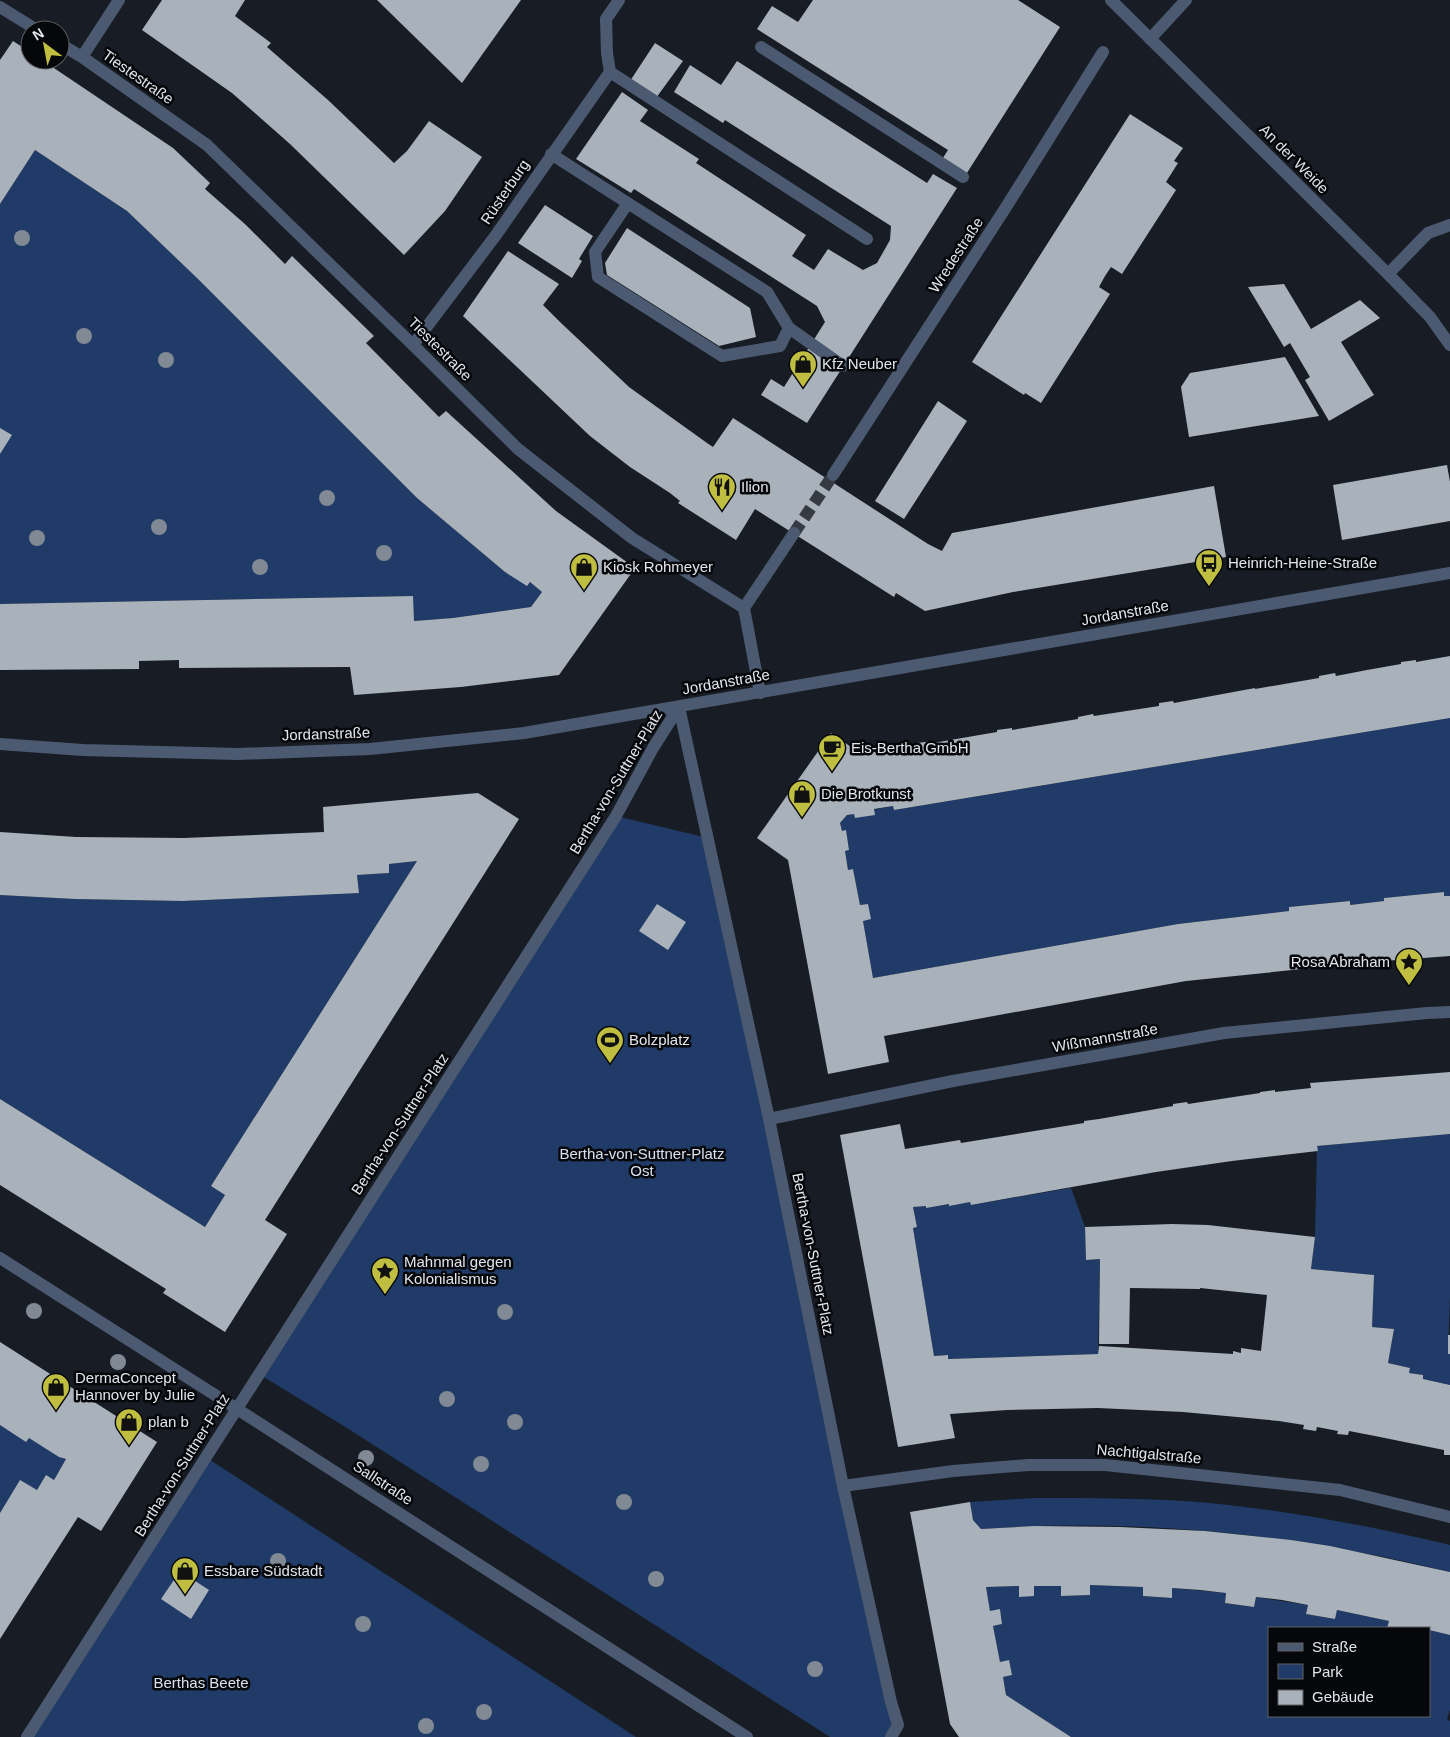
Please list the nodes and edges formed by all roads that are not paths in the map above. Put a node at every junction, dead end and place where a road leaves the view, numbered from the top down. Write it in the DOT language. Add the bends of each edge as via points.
graph roads {
  1 [pos="119,0"];
  2 [pos="618,0"];
  3 [pos="1111,0"];
  4 [pos="1186,0"];
  5 [pos="0,8"];
  6 [pos="20,20"];
  7 [pos="1150,39"];
  8 [pos="761,47"];
  9 [pos="70,50"];
  10 [pos="1103,52"];
  11 [pos="82,57"];
  12 [pos="610,72"];
  13 [pos="551,154"];
  14 [pos="963,177"];
  15 [pos="628,203"];
  16 [pos="1450,225"];
  17 [pos="867,239"];
  18 [pos="1388,274"];
  19 [pos="789,328"];
  20 [pos="413,344"];
  21 [pos="1450,345"];
  22 [pos="842,366"];
  23 [pos="833,475"];
  24 [pos="794,533"];
  25 [pos="1450,573"];
  26 [pos="744,608"];
  27 [pos="760,693"];
  28 [pos="679,707"];
  29 [pos="0,744"];
  30 [pos="1450,1012"];
  31 [pos="769,1119"];
  32 [pos="0,1258"];
  33 [pos="237,1409"];
  34 [pos="843,1486"];
  35 [pos="1450,1517"];
  36 [pos="27,1737"];
  37 [pos="747,1737"];
  38 [pos="891,1737"];
  1 -- 11 [label="street"];
  2 -- 12 [label="street" via="606,19"];
  3 -- 7 [label="street, An der Weide"];
  4 -- 7 [label="street"];
  5 -- 6 [label="street"];
  7 -- 18 [label="street, An der Weide"];
  8 -- 14 [label="street"];
  9 -- 11 [label="street, Tiestestraße"];
  10 -- 23 [label="street, Wredestraße"];
  11 -- 20 [label="street, Tiestestraße" via="207,145"];
  12 -- 13 [label="street, Rüsterburg"];
  12 -- 17 [label="street"];
  13 -- 15 [label="street"];
  13 -- 20 [label="street, Rüsterburg" via="496,235"];
  15 -- 19 [label="street" via="767,292"];
  15 -- 19 [label="street" via="595,252 598,277 722,356 780,346"];
  16 -- 18 [label="street" via="1428,233"];
  18 -- 21 [label="street, An der Weide" via="1430,318"];
  19 -- 22 [label="street"];
  20 -- 26 [label="street, Tiestestraße" via="518,449 632,538"];
  24 -- 26 [label="street"];
  25 -- 27 [label="street, Jordanstraße"];
  26 -- 27 [label="street"];
  27 -- 28 [label="street, Jordanstraße"];
  28 -- 29 [label="street, Jordanstraße" via="524,733 370,749 238,754 83,750"];
  28 -- 31 [label="street, Bertha-von-Suttner-Platz"];
  28 -- 33 [label="street, Bertha-von-Suttner-Platz" via="611,825"];
  30 -- 31 [label="street, Wißmannstraße" via="1224,1033 953,1081"];
  31 -- 34 [label="street, Bertha-von-Suttner-Platz"];
  32 -- 33 [label="street, Sallstraße"];
  33 -- 36 [label="street, Bertha-von-Suttner-Platz"];
  33 -- 37 [label="street, Sallstraße"];
  34 -- 35 [label="street, Nachtigalstraße" via="953,1471 1028,1465 1105,1465 1340,1490"];
  34 -- 38 [label="street, Bertha-von-Suttner-Platz" via="898,1726"];
}
